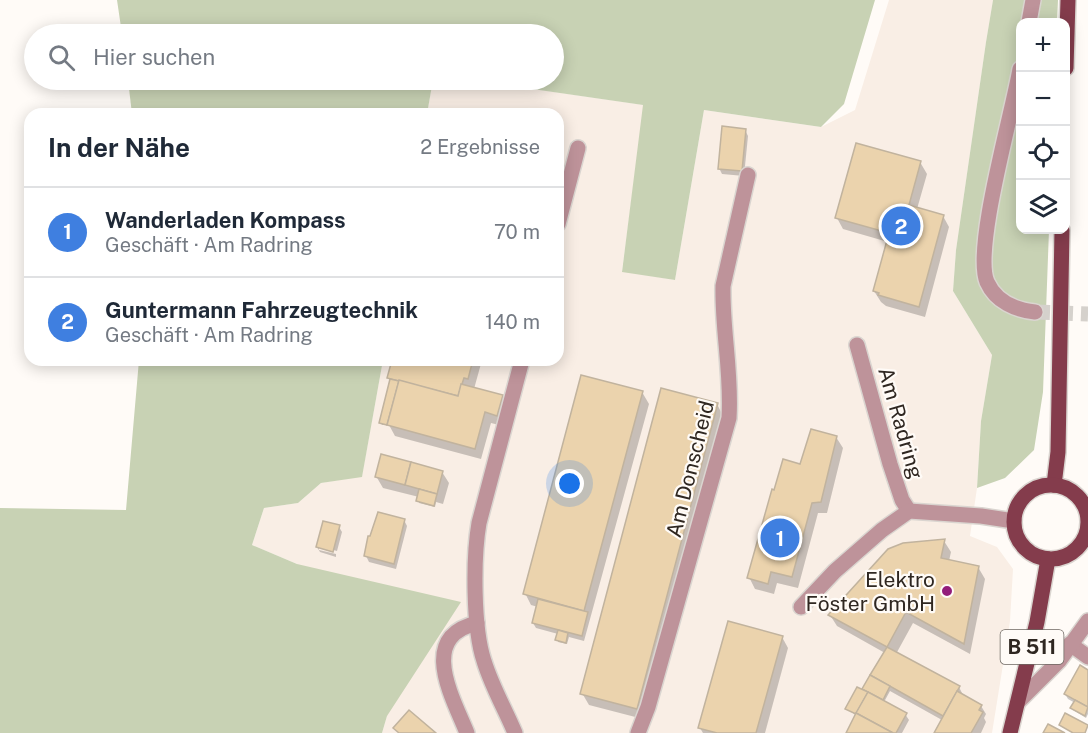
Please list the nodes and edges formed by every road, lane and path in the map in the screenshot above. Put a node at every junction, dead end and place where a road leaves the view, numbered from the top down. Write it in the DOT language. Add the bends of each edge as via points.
graph roads {
  1 [pos="1033,0"];
  2 [pos="1068,0"];
  3 [pos="1030,18"];
  4 [pos="1067,18"];
  5 [pos="1019,72"];
  6 [pos="578,148"];
  7 [pos="748,175"];
  8 [pos="564,201"];
  9 [pos="1062,234"];
  10 [pos="1035,312"];
  11 [pos="858,345"];
  12 [pos="520,366"];
  13 [pos="1054,485"];
  14 [pos="909,511"];
  15 [pos="1088,519"];
  16 [pos="1014,521"];
  17 [pos="1048,559"];
  18 [pos="801,607"];
  19 [pos="1088,621"];
  20 [pos="477,622"];
  21 [pos="1070,644"];
  22 [pos="1088,657"];
  23 [pos="1019,701"];
  24 [pos="467,733"];
  25 [pos="515,733"];
  26 [pos="638,733"];
  27 [pos="1010,733"];
  1 -- 3 [label="street"];
  2 -- 4 [label="main road"];
  5 -- 10 [label="street" via="994,189 983,263 993,292 1011,307"];
  6 -- 8 [label="street"];
  7 -- 26 [label="street, Am Donscheid" via="723,286 729,418"];
  9 -- 13 [label="main road"];
  11 -- 14 [label="street, Am Radring" via="890,464"];
  12 -- 20 [label="street" via="479,523 475,547"];
  13 -- 15 [label="main road" via="1073,492 1086,509"];
  13 -- 16 [label="main road" via="1026,495"];
  14 -- 16 [label="street, Am Radring"];
  14 -- 18 [label="street, Am Radring" via="843,564"];
  15 -- 17 [label="main road" via="1084,538 1072,552"];
  16 -- 17 [label="main road" via="1020,542 1037,556"];
  17 -- 23 [label="main road, B 511"];
  19 -- 21 [label="street"];
  20 -- 24 [label="street" via="462,626 448,640 444,651 449,687"];
  20 -- 25 [label="street" via="483,659 497,699"];
  21 -- 22 [label="street"];
  21 -- 23 [label="street" via="1046,676"];
  23 -- 27 [label="main road, B 511"];
}
